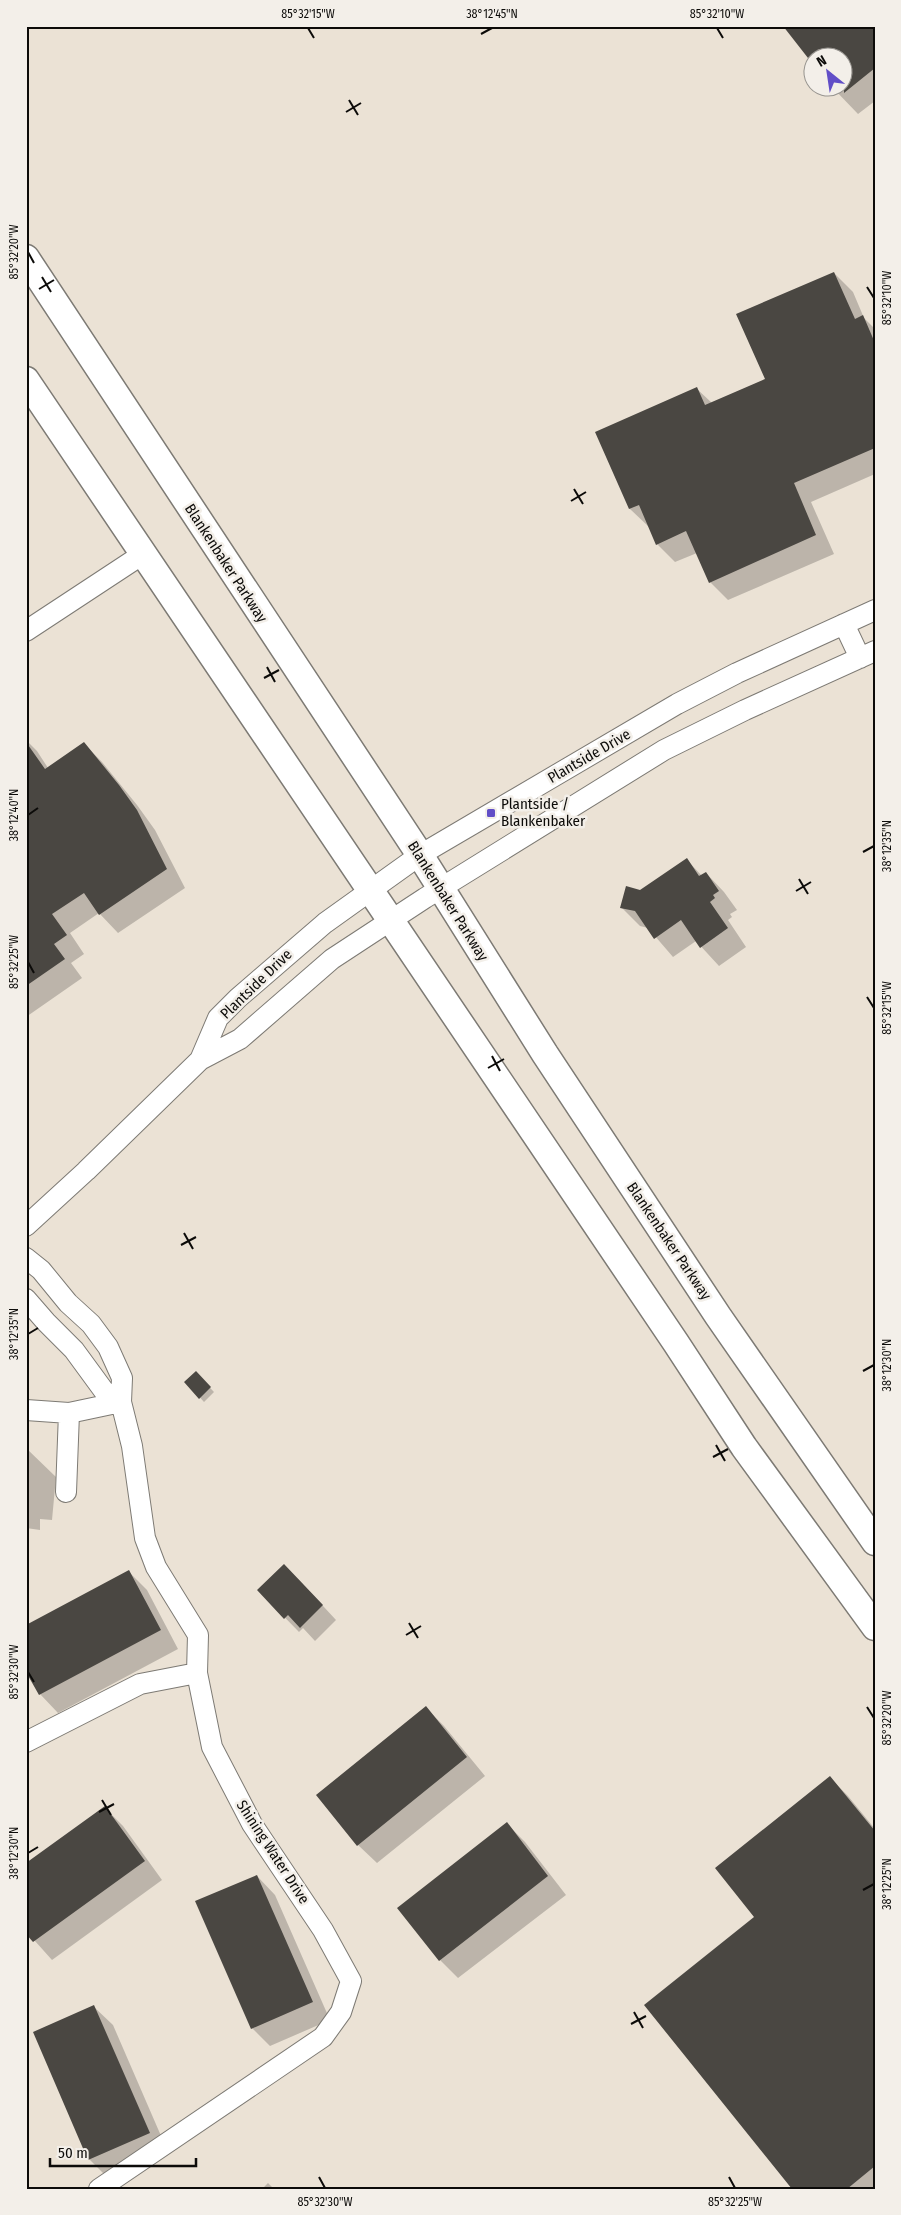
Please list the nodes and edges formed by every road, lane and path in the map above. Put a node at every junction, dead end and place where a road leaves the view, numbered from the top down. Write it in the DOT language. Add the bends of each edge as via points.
graph roads {
  1 [pos="26,258"];
  2 [pos="26,380"];
  3 [pos="143,554"];
  4 [pos="875,610"];
  5 [pos="844,624"];
  6 [pos="26,631"];
  7 [pos="867,655"];
  8 [pos="420,855"];
  9 [pos="440,888"];
  10 [pos="370,889"];
  11 [pos="391,920"];
  12 [pos="200,1060"];
  13 [pos="26,1226"];
  14 [pos="26,1258"];
  15 [pos="26,1299"];
  16 [pos="122,1402"];
  17 [pos="26,1410"];
  18 [pos="69,1413"];
  19 [pos="66,1492"];
  20 [pos="875,1542"];
  21 [pos="875,1627"];
  22 [pos="197,1673"];
  23 [pos="26,1742"];
  24 [pos="99,2189"];
  1 -- 8 [label="main road, Blankenbaker Parkway"];
  2 -- 3 [label="main road"];
  3 -- 6 [label="street"];
  3 -- 10 [label="main road"];
  4 -- 5 [label="street, Plantside Drive"];
  5 -- 7 [label="street"];
  5 -- 8 [label="street, Plantside Drive" via="676,704"];
  7 -- 9 [label="street, Plantside Drive" via="664,750"];
  8 -- 9 [label="main road, Blankenbaker Parkway"];
  8 -- 10 [label="street, Plantside Drive"];
  9 -- 11 [label="street, Plantside Drive"];
  9 -- 20 [label="main road, Blankenbaker Parkway" via="544,1054 680,1259"];
  10 -- 11 [label="main road"];
  10 -- 12 [label="street, Plantside Drive" via="281,959 218,1018"];
  11 -- 12 [label="street, Plantside Drive" via="332,959 240,1039"];
  11 -- 21 [label="main road" via="744,1447"];
  12 -- 13 [label="street, Plantside Drive" via="80,1178"];
  14 -- 16 [label="street, Shining Water Drive" via="91,1324 108,1347 122,1378"];
  15 -- 16 [label="street" via="74,1350 104,1391"];
  16 -- 18 [label="street"];
  16 -- 22 [label="street, Shining Water Drive" via="146,1538 156,1567 198,1635"];
  17 -- 18 [label="street"];
  18 -- 19 [label="street"];
  22 -- 23 [label="street" via="140,1684"];
  22 -- 24 [label="street, Shining Water Drive" via="212,1747 230,1784 252,1824 324,1930 351,1981 341,2012 324,2037"];
}
